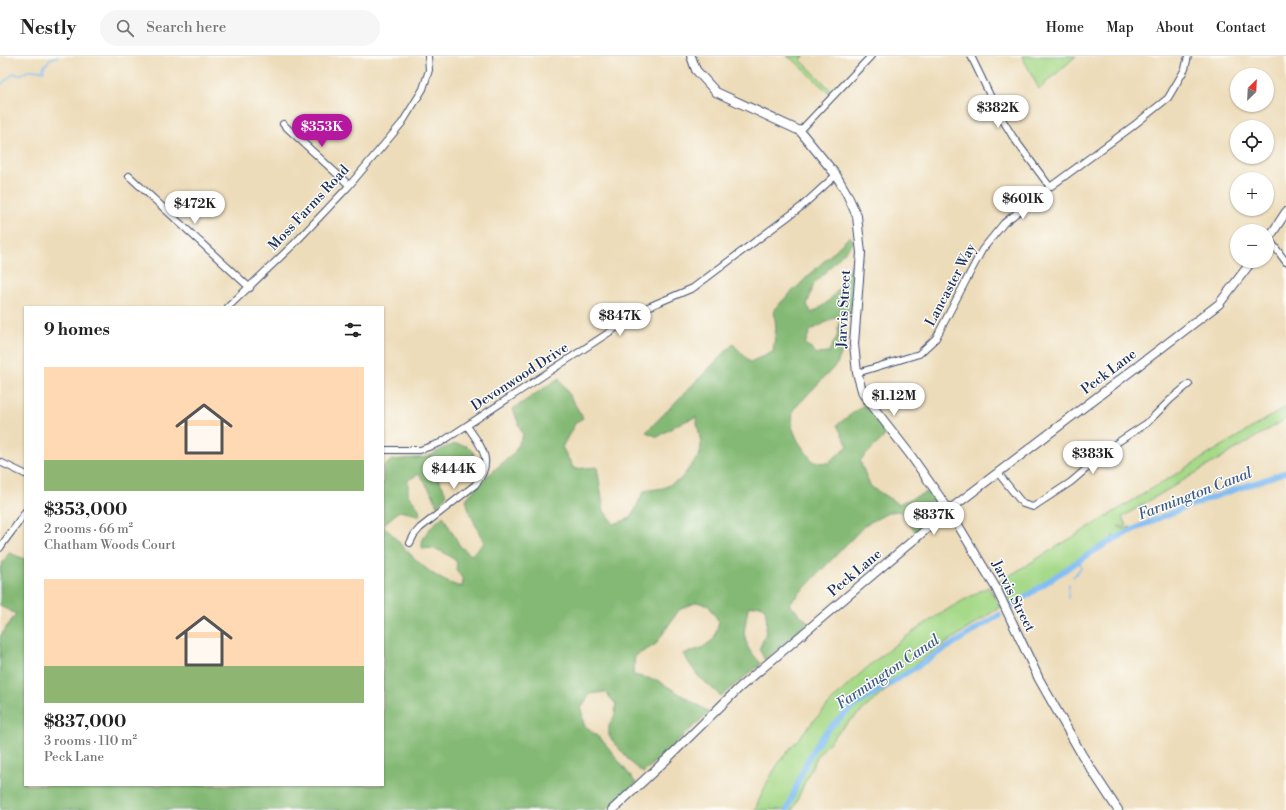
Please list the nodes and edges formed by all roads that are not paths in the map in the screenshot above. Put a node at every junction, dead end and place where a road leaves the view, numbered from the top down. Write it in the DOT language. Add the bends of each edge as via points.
graph roads {
  1 [pos="428,56"];
  2 [pos="691,56"];
  3 [pos="871,56"];
  4 [pos="971,56"];
  5 [pos="1188,56"];
  6 [pos="283,124"];
  7 [pos="800,131"];
  8 [pos="836,175"];
  9 [pos="129,176"];
  10 [pos="349,185"];
  11 [pos="1050,187"];
  12 [pos="1286,212"];
  13 [pos="1274,231"];
  14 [pos="1274,247"];
  15 [pos="1286,262"];
  16 [pos="1247,268"];
  17 [pos="250,288"];
  18 [pos="229,306"];
  19 [pos="857,373"];
  20 [pos="1189,384"];
  21 [pos="467,426"];
  22 [pos="384,450"];
  23 [pos="0,462"];
  24 [pos="998,473"];
  25 [pos="24,474"];
  26 [pos="949,510"];
  27 [pos="24,514"];
  28 [pos="410,544"];
  29 [pos="0,548"];
  30 [pos="612,810"];
  31 [pos="1118,810"];
  1 -- 10 [label="street, Moss Farms Road" via="428,70 423,89 402,123"];
  2 -- 7 [label="street, Jarvis Street" via="696,70 716,92"];
  3 -- 7 [label="street"];
  4 -- 11 [label="street" via="999,114"];
  5 -- 11 [label="street, Lancaster Way" via="1185,69 1168,98"];
  6 -- 10 [label="street"];
  7 -- 8 [label="street, Jarvis Street"];
  8 -- 19 [label="street, Jarvis Street" via="847,194 858,223 861,253 854,344"];
  8 -- 21 [label="street, Devonwood Drive" via="800,207 693,288 648,307"];
  9 -- 17 [label="street"];
  10 -- 17 [label="street, Moss Farms Road"];
  11 -- 19 [label="street, Lancaster Way" via="1004,223 982,250 936,338 919,354"];
  12 -- 13 [label="street"];
  14 -- 15 [label="street"];
  16 -- 24 [label="street, Peck Lane" via="1219,304"];
  17 -- 18 [label="street, Moss Farms Road"];
  19 -- 26 [label="street, Jarvis Street" via="863,394"];
  20 -- 24 [label="street" via="1147,423 1115,444 1071,482 1033,507 1023,504"];
  21 -- 22 [label="street, Devonwood Drive" via="440,443 420,450"];
  21 -- 28 [label="street" via="485,455 481,478 420,528"];
  23 -- 25 [label="street"];
  24 -- 26 [label="street, Peck Lane"];
  26 -- 30 [label="street, Peck Lane" via="739,688"];
  26 -- 31 [label="street, Jarvis Street" via="996,588 1039,680 1082,755"];
  27 -- 29 [label="street"];
}
